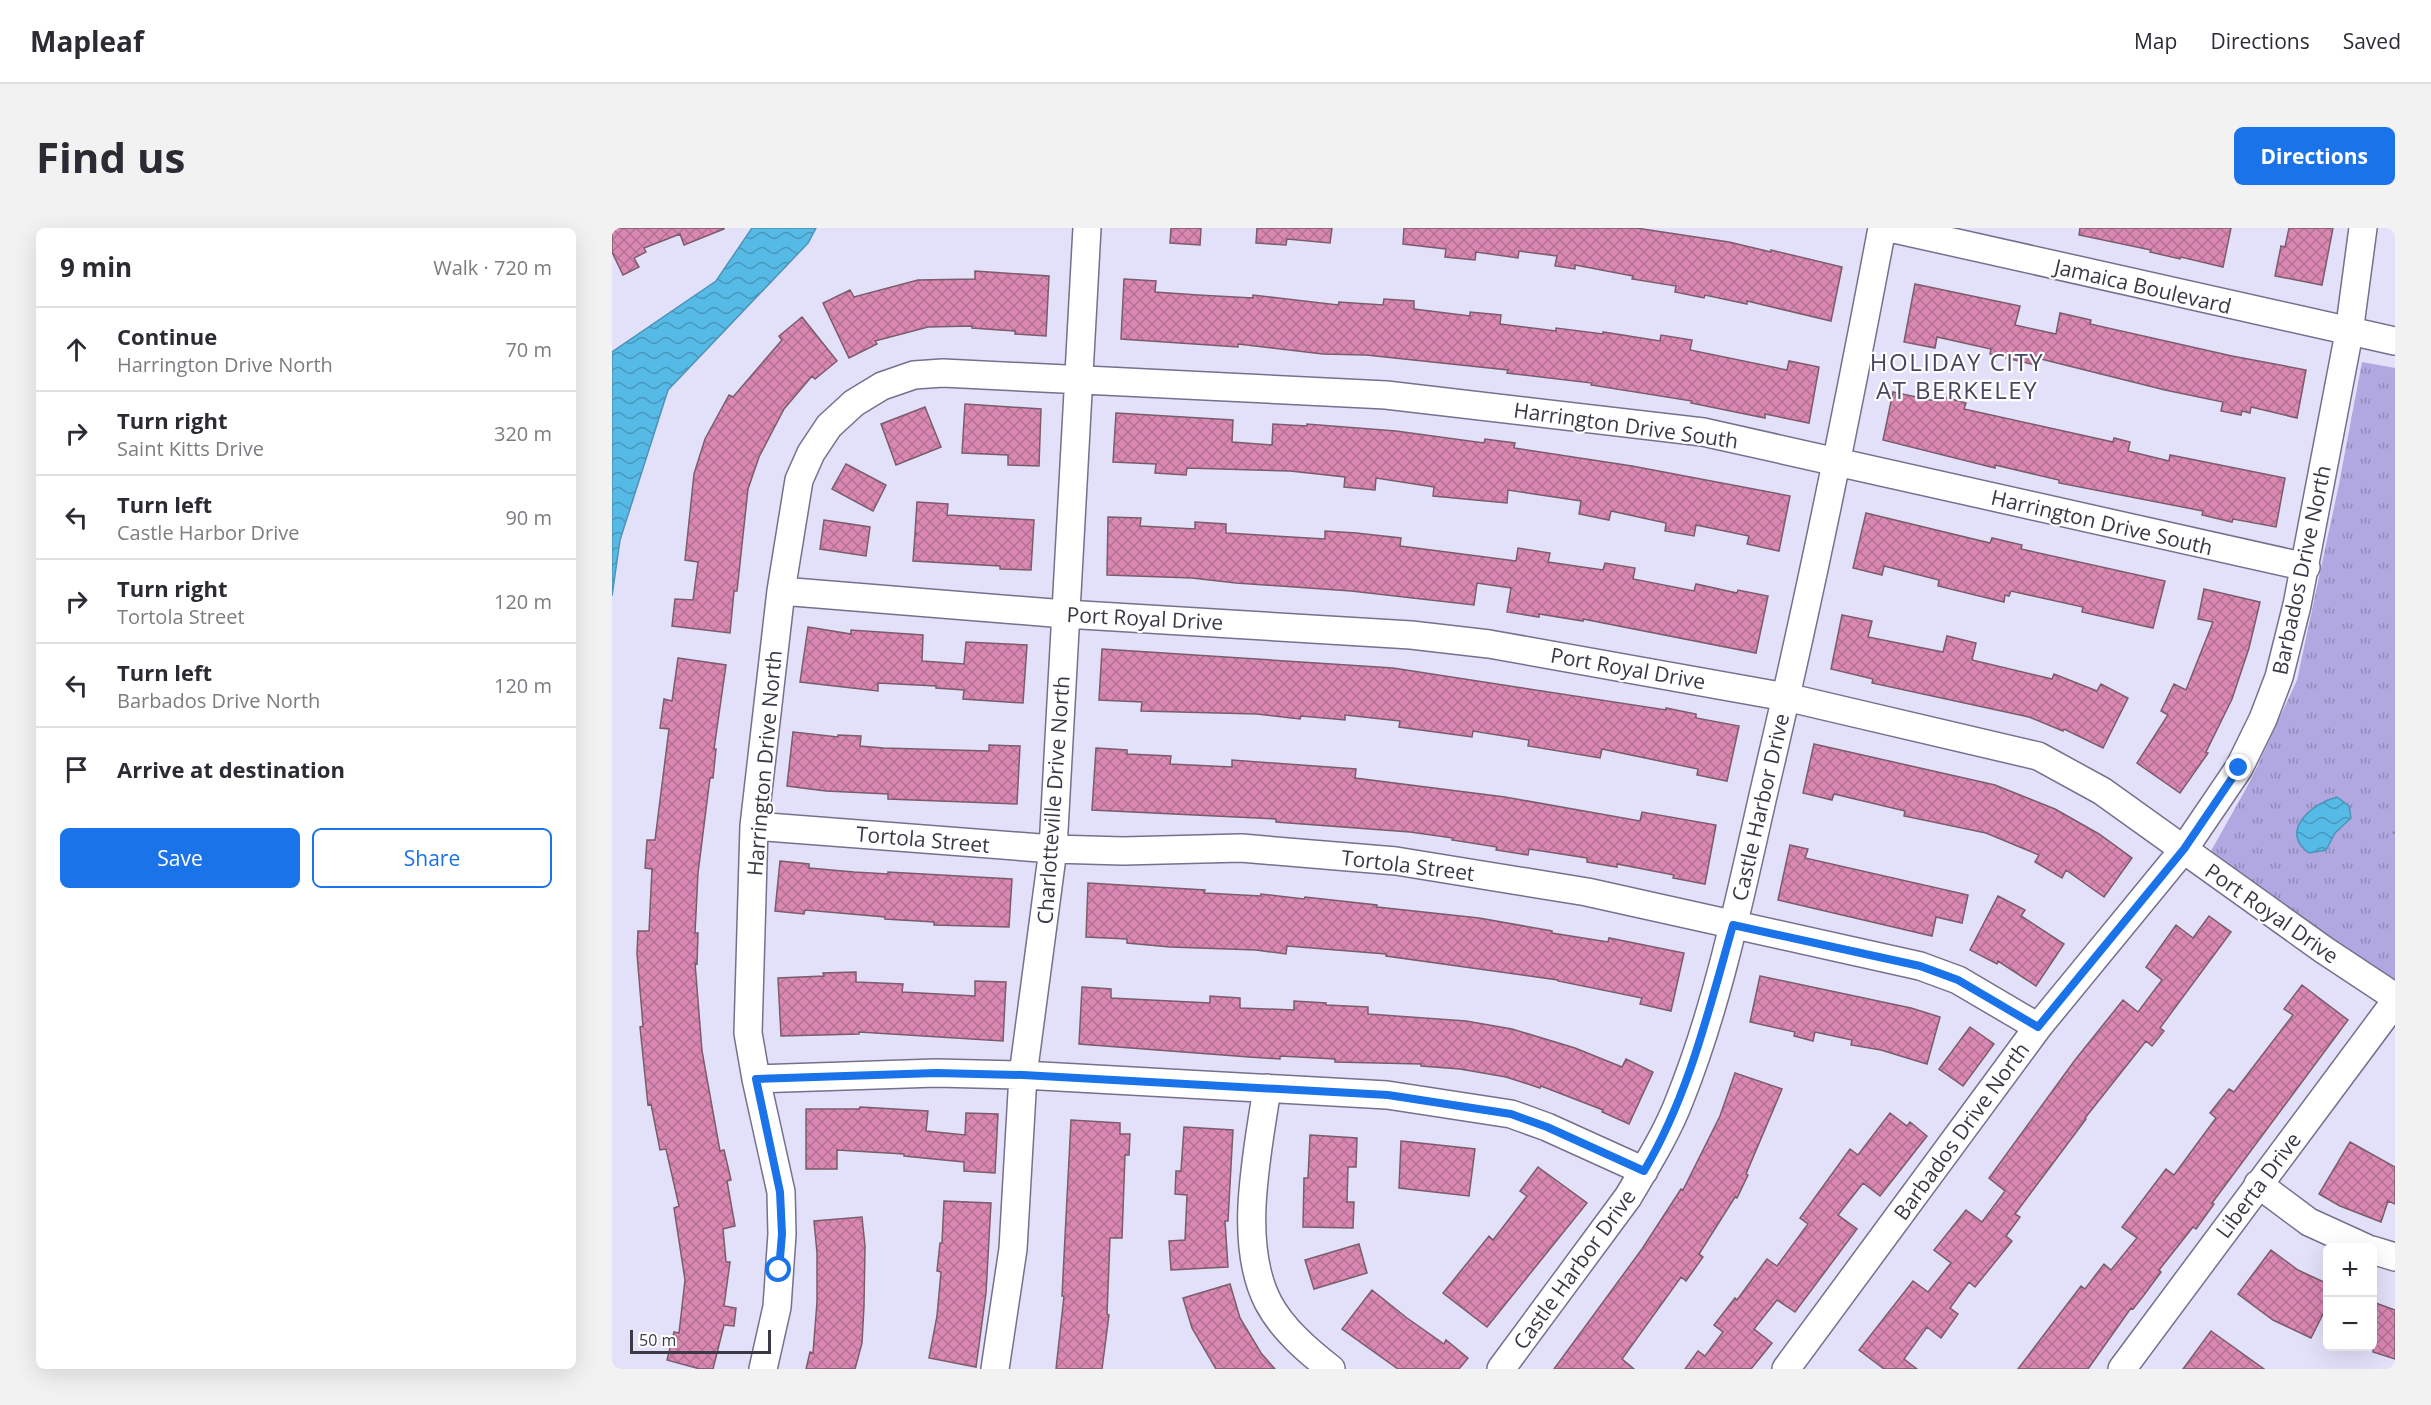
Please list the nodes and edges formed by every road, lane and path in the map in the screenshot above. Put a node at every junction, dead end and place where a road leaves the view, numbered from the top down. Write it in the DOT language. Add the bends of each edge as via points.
graph roads {
  1 [pos="1087,228"];
  2 [pos="1882,228"];
  3 [pos="1890,228"];
  4 [pos="2363,228"];
  5 [pos="2349,333"];
  6 [pos="2395,341"];
  7 [pos="1077,381"];
  8 [pos="1838,462"];
  9 [pos="2306,567"];
  10 [pos="781,591"];
  11 [pos="1065,614"];
  12 [pos="1786,697"];
  13 [pos="754,826"];
  14 [pos="1053,849"];
  15 [pos="2184,849"];
  16 [pos="1733,925"];
  17 [pos="2395,997"];
  18 [pos="2395,1002"];
  19 [pos="2038,1027"];
  20 [pos="1023,1075"];
  21 [pos="756,1079"];
  22 [pos="1267,1088"];
  23 [pos="1644,1171"];
  24 [pos="2258,1184"];
  25 [pos="2355,1243"];
  26 [pos="2377,1251"];
  27 [pos="2395,1257"];
  28 [pos="763,1369"];
  29 [pos="995,1369"];
  30 [pos="1331,1369"];
  31 [pos="1501,1369"];
  32 [pos="1786,1369"];
  33 [pos="2122,1369"];
  1 -- 7 [label="street, Charlotteville Drive North"];
  2 -- 8 [label="street, Castle Harbor Drive"];
  3 -- 5 [label="street, Jamaica Boulevard"];
  4 -- 5 [label="street, Barbados Drive North"];
  5 -- 6 [label="street, Jamaica Boulevard"];
  5 -- 9 [label="street, Barbados Drive North"];
  7 -- 8 [label="street, Harrington Drive South" via="1386,395 1703,432"];
  7 -- 10 [label="street, Harrington Drive North" via="943,373 914,375 882,386 854,403 829,426 799,480"];
  7 -- 11 [label="street, Charlotteville Drive North"];
  8 -- 9 [label="street, Harrington Drive South"];
  8 -- 12 [label="street, Castle Harbor Drive"];
  9 -- 15 [label="street, Barbados Drive North" via="2279,676 2263,719 2239,768"];
  10 -- 11 [label="street, Port Royal Drive"];
  10 -- 13 [label="street, Harrington Drive North"];
  11 -- 12 [label="street, Port Royal Drive" via="1478,642"];
  11 -- 14 [label="street, Charlotteville Drive North"];
  12 -- 15 [label="street, Port Royal Drive" via="2038,756 2102,791"];
  12 -- 16 [label="street, Castle Harbor Drive"];
  13 -- 14 [label="street, Tortola Street"];
  13 -- 21 [label="street, Harrington Drive North" via="748,1033"];
  14 -- 16 [label="street, Tortola Street" via="1241,848 1396,861 1587,892"];
  14 -- 20 [label="street, Charlotteville Drive North"];
  15 -- 17 [label="street, Port Royal Drive"];
  15 -- 19 [label="street, Barbados Drive North"];
  16 -- 19 [label="street, Tortola Street" via="1920,966 1958,980"];
  16 -- 23 [label="street, Castle Harbor Drive" via="1680,1098"];
  18 -- 24 [label="street, Liberta Drive"];
  19 -- 32 [label="street, Barbados Drive North"];
  20 -- 21 [label="street" via="936,1073"];
  20 -- 22 [label="street"];
  20 -- 29 [label="street, Charlotteville Drive North" via="1013,1249"];
  21 -- 28 [label="street, Harrington Drive North" via="780,1192 782,1234 777,1307"];
  22 -- 23 [label="street" via="1388,1095 1511,1114"];
  22 -- 30 [label="street" via="1253,1190 1258,1277 1269,1303 1290,1332"];
  23 -- 31 [label="street, Castle Harbor Drive"];
  24 -- 25 [label="street" via="2309,1222"];
  24 -- 33 [label="street, Liberta Drive"];
  26 -- 27 [label="street"];
}
